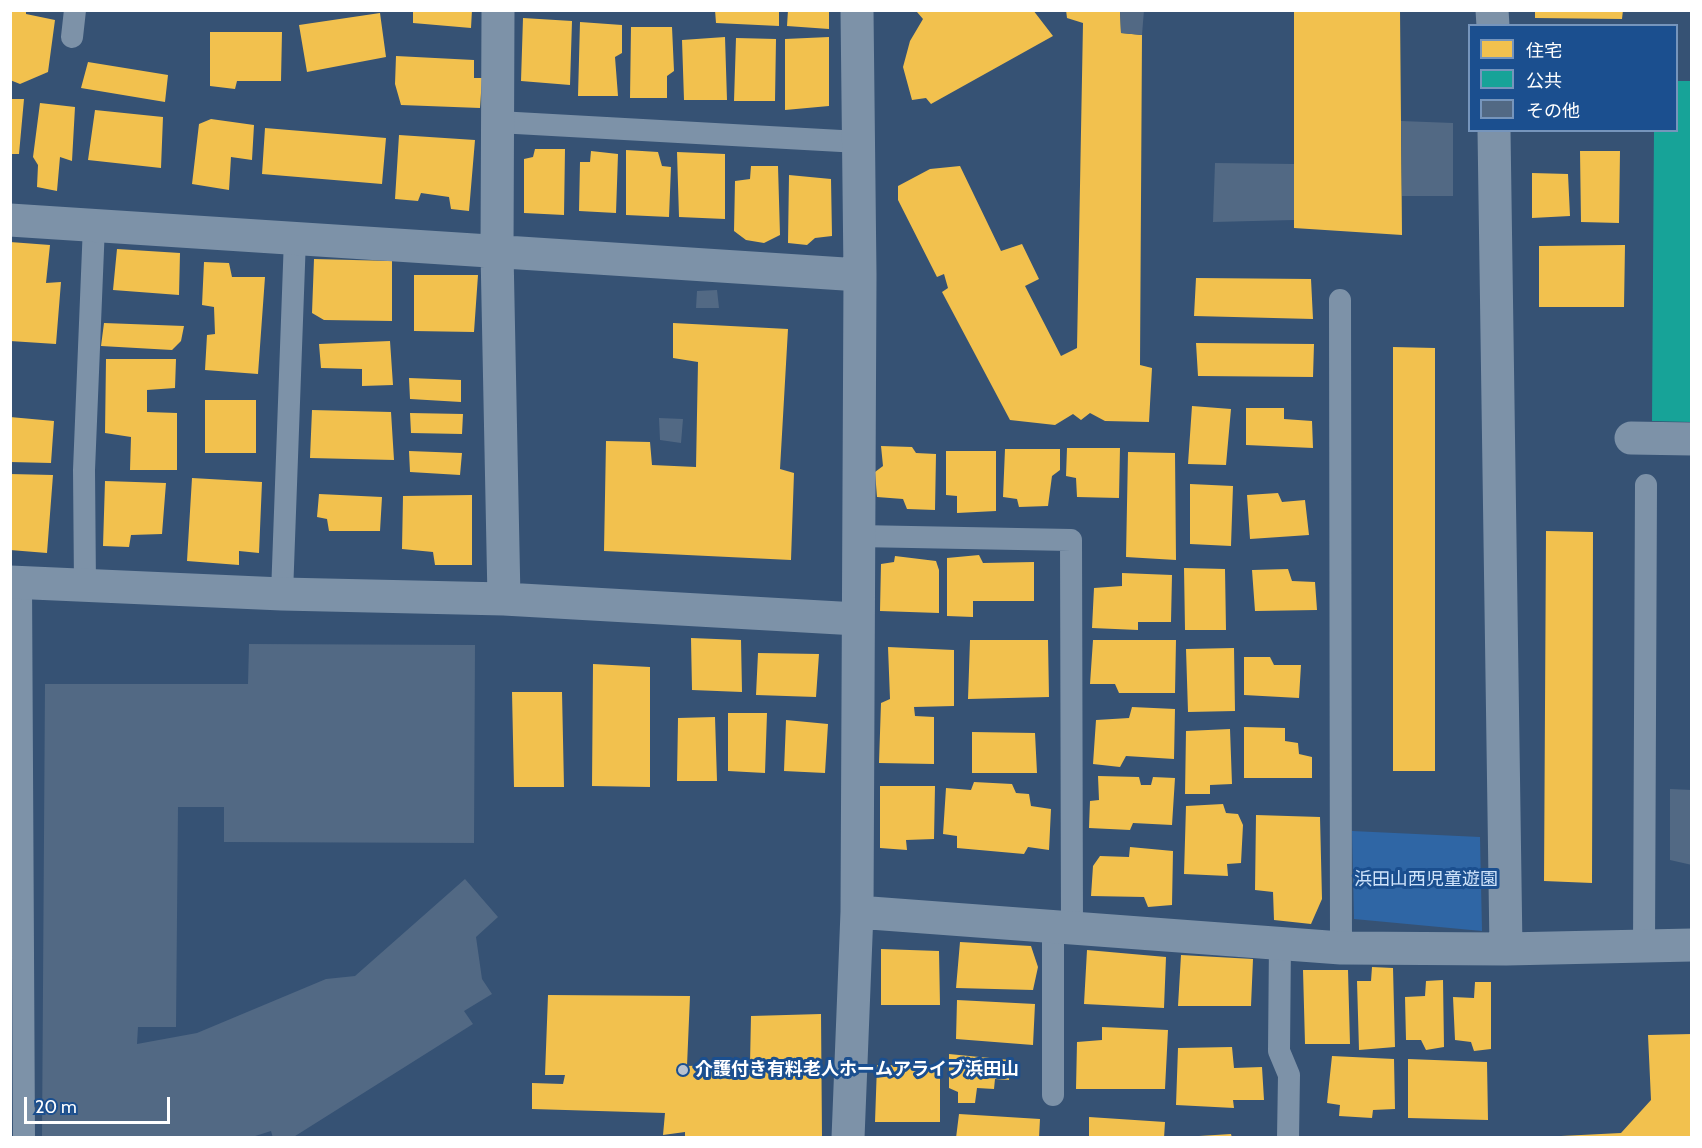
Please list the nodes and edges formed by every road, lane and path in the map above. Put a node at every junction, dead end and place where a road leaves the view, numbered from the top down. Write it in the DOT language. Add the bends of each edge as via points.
graph roads {
  1 [pos="75,10"];
  2 [pos="498,10"];
  3 [pos="857,10"];
  4 [pos="72,37"];
  5 [pos="498,122"];
  6 [pos="1494,132"];
  7 [pos="860,142"];
  8 [pos="10,220"];
  9 [pos="94,225"];
  10 [pos="295,238"];
  11 [pos="497,252"];
  12 [pos="860,275"];
  13 [pos="1341,300"];
  14 [pos="1631,438"];
  15 [pos="1692,439"];
  16 [pos="1646,485"];
  17 [pos="858,536"];
  18 [pos="16,583"];
  19 [pos="85,586"];
  20 [pos="282,594"];
  21 [pos="504,599"];
  22 [pos="857,619"];
  23 [pos="857,912"];
  24 [pos="1062,927"];
  25 [pos="1280,942"];
  26 [pos="1644,945"];
  27 [pos="1692,945"];
  28 [pos="1341,948"];
  29 [pos="1506,949"];
  30 [pos="1053,1095"];
  31 [pos="24,1137"];
  32 [pos="848,1137"];
  33 [pos="1288,1137"];
  1 -- 4 [label="lane"];
  2 -- 5 [label="street"];
  3 -- 7 [label="street"];
  5 -- 7 [label="lane"];
  5 -- 11 [label="street"];
  6 -- 29 [label="street"];
  7 -- 12 [label="street"];
  8 -- 9 [label="street"];
  9 -- 10 [label="street"];
  9 -- 19 [label="lane" via="84,470"];
  10 -- 11 [label="street"];
  10 -- 20 [label="lane"];
  11 -- 12 [label="street"];
  11 -- 21 [label="street"];
  12 -- 17 [label="street"];
  13 -- 28 [label="lane"];
  14 -- 15 [label="street"];
  16 -- 26 [label="lane"];
  17 -- 22 [label="street"];
  17 -- 24 [label="lane" via="1071,540"];
  18 -- 19 [label="street"];
  18 -- 31 [label="lane"];
  19 -- 20 [label="street"];
  20 -- 21 [label="street"];
  21 -- 22 [label="street"];
  22 -- 23 [label="street"];
  23 -- 24 [label="street"];
  23 -- 32 [label="street"];
  24 -- 25 [label="street"];
  24 -- 30 [label="lane"];
  25 -- 28 [label="street"];
  25 -- 33 [label="lane" via="1279,1052 1289,1075"];
  26 -- 27 [label="street"];
  26 -- 29 [label="street"];
  28 -- 29 [label="street"];
}
